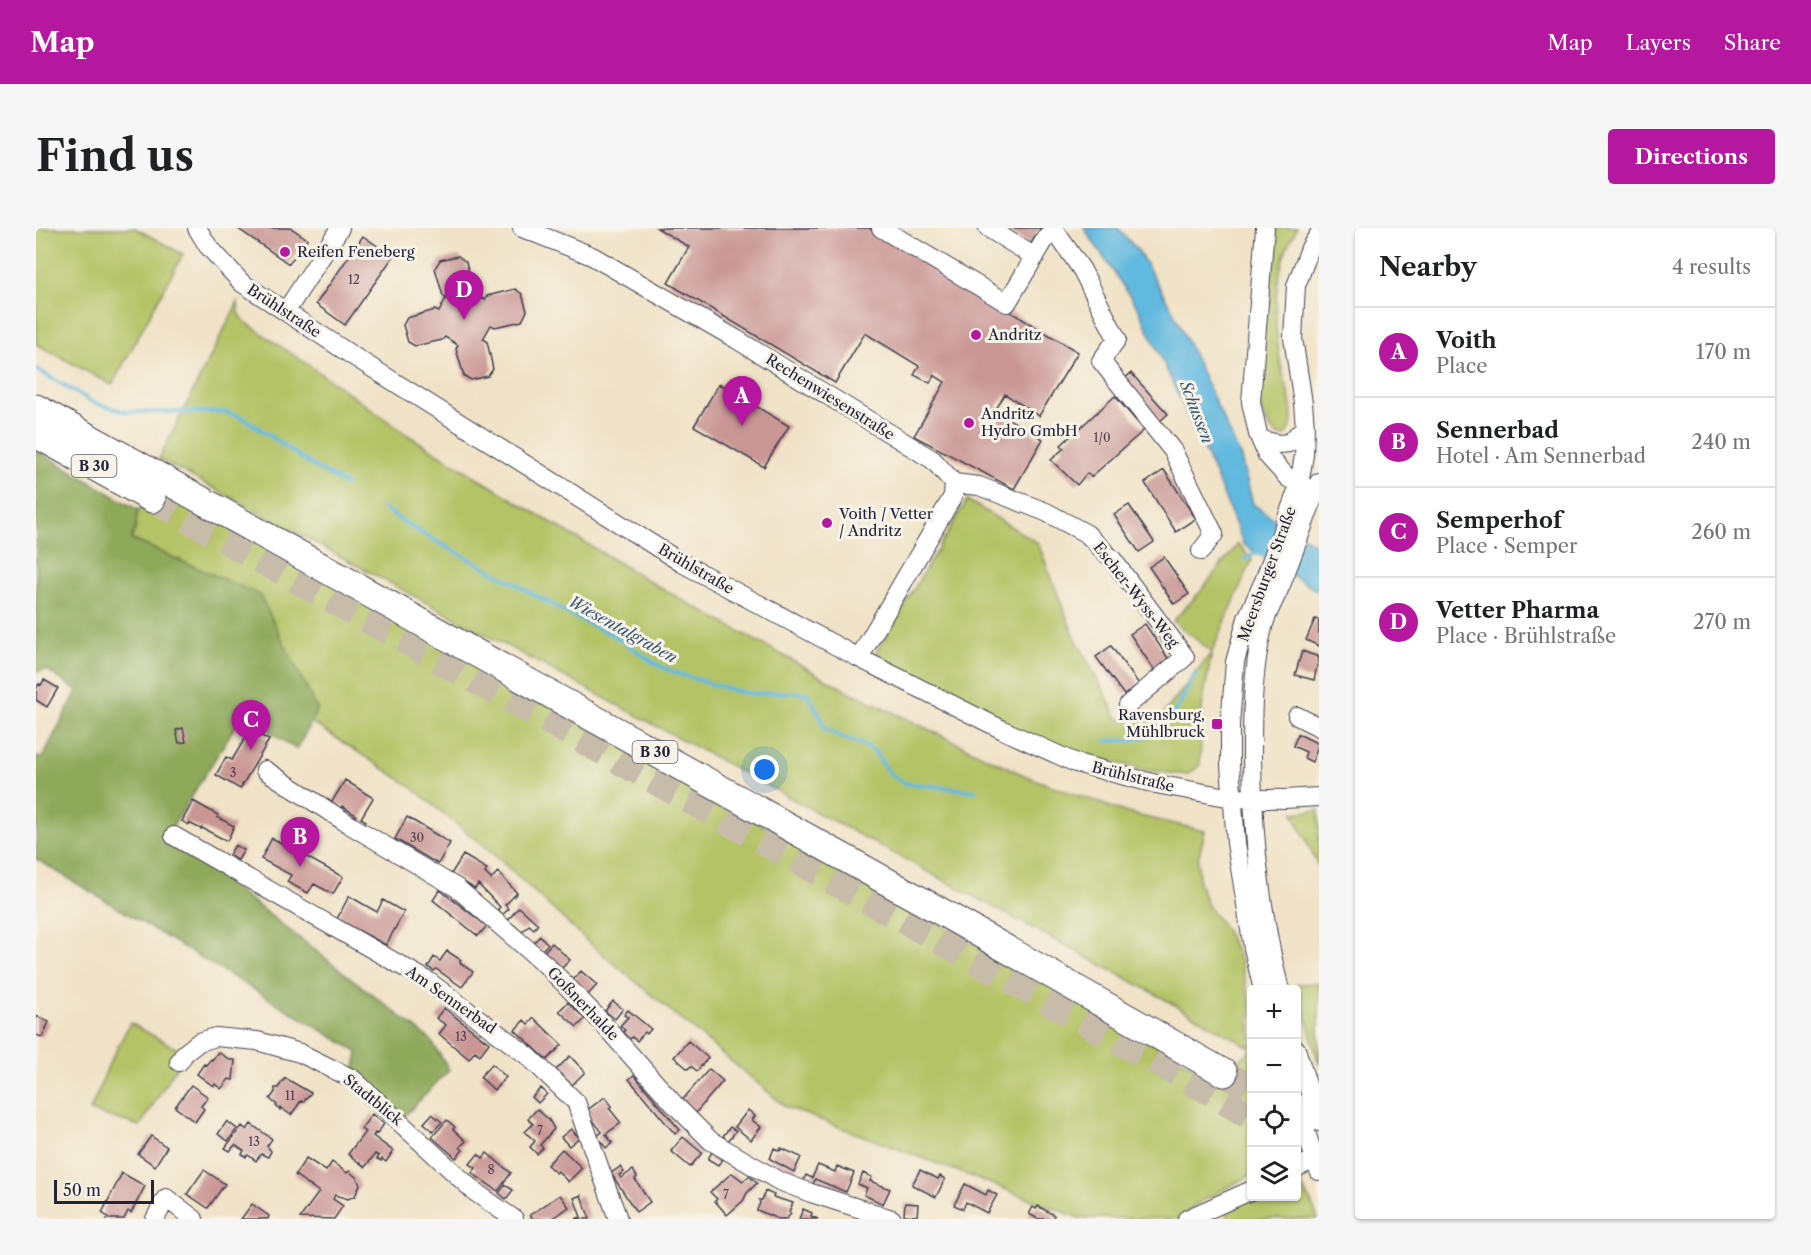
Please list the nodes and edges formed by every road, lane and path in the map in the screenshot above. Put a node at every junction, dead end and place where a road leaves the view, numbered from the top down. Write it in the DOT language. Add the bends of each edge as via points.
graph roads {
  1 [pos="197,228"];
  2 [pos="340,228"];
  3 [pos="522,228"];
  4 [pos="881,228"];
  5 [pos="988,228"];
  6 [pos="1264,228"];
  7 [pos="1053,229"];
  8 [pos="1319,234"];
  9 [pos="909,235"];
  10 [pos="1035,257"];
  11 [pos="286,312"];
  12 [pos="36,408"];
  13 [pos="1305,427"];
  14 [pos="36,434"];
  15 [pos="1262,440"];
  16 [pos="954,483"];
  17 [pos="1313,487"];
  18 [pos="152,499"];
  19 [pos="1201,551"];
  20 [pos="1272,584"];
  21 [pos="858,658"];
  22 [pos="1128,705"];
  23 [pos="1297,716"];
  24 [pos="1319,727"];
  25 [pos="269,773"];
  26 [pos="1319,797"];
  27 [pos="1232,798"];
  28 [pos="1253,799"];
  29 [pos="174,836"];
  30 [pos="1262,985"];
  31 [pos="1279,985"];
  32 [pos="179,1062"];
  33 [pos="1301,1065"];
  34 [pos="1224,1072"];
  35 [pos="1301,1117"];
  36 [pos="1319,1122"];
  37 [pos="1317,1162"];
  38 [pos="1301,1167"];
  39 [pos="1247,1194"];
  40 [pos="1227,1211"];
  41 [pos="155,1219"];
  42 [pos="194,1219"];
  43 [pos="514,1219"];
  44 [pos="618,1219"];
  45 [pos="892,1219"];
  46 [pos="1187,1219"];
  1 -- 11 [label="street, Brühlstraße" via="242,283"];
  2 -- 11 [label="street"];
  3 -- 16 [label="street, Rechenwiesenstraße" via="592,256 736,339 933,460"];
  4 -- 9 [label="street"];
  5 -- 10 [label="street"];
  6 -- 15 [label="street" via="1251,402"];
  7 -- 10 [label="street"];
  7 -- 19 [label="street" via="1082,270 1117,339 1101,361 1173,451 1214,534"];
  8 -- 13 [label="street, Meersburger Straße" via="1296,286 1293,338"];
  9 -- 10 [label="street" via="1007,303"];
  11 -- 21 [label="street, Brühlstraße" via="682,563"];
  12 -- 34 [label="highway, B 30"];
  13 -- 15 [label="street" via="1289,443"];
  13 -- 17 [label="street, Meersburger Straße" via="1304,455"];
  14 -- 18 [label="highway, B 30"];
  15 -- 17 [label="street" via="1267,455 1288,478"];
  16 -- 21 [label="street" via="953,496"];
  16 -- 22 [label="street, Escher-Wyss-Weg" via="979,486 1046,512 1087,534 1113,560 1185,657"];
  17 -- 20 [label="street, Meersburger Straße"];
  20 -- 27 [label="street, Meersburger Straße" via="1246,618 1235,662 1230,725"];
  20 -- 28 [label="street, Meersburger Straße" via="1252,702"];
  21 -- 27 [label="street, Brühlstraße" via="1076,763"];
  23 -- 24 [label="street"];
  25 -- 45 [label="street, Goßnerhalde" via="457,888 547,966 711,1141 779,1181"];
  26 -- 28 [label="street, Brühlstraße"];
  27 -- 28 [label="street, Brühlstraße"];
  27 -- 30 [label="street, Meersburger Straße" via="1236,843"];
  28 -- 31 [label="street, Meersburger Straße" via="1261,893"];
  29 -- 44 [label="street, Am Sennerbad" via="428,981 528,1056 576,1102"];
  32 -- 43 [label="street, Stadtblick" via="199,1041 216,1037 257,1041 300,1053 353,1079 475,1192"];
  33 -- 36 [label="street"];
  35 -- 37 [label="street"];
  37 -- 38 [label="street"];
  39 -- 40 [label="street"];
  40 -- 46 [label="street"];
  41 -- 42 [label="street" via="165,1198"];
}
